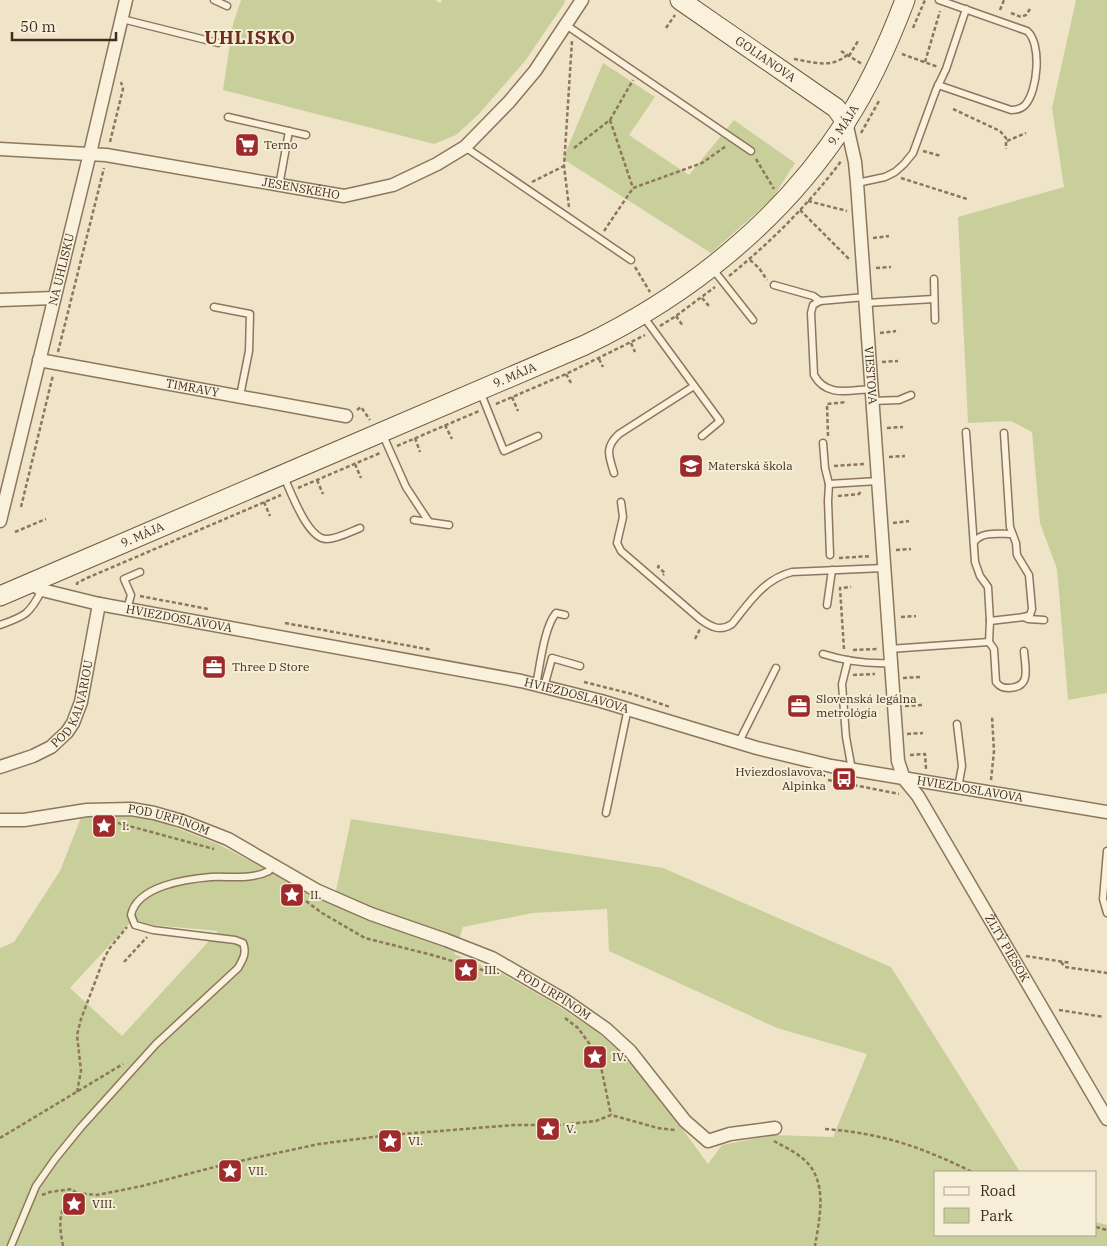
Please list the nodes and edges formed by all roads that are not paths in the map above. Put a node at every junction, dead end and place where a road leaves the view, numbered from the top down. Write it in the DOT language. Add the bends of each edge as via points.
graph roads {
  1 [pos="126,0"];
  2 [pos="214,0"];
  3 [pos="582,0"];
  4 [pos="905,0"];
  5 [pos="941,1"];
  6 [pos="681,3"];
  7 [pos="227,6"];
  8 [pos="966,10"];
  9 [pos="122,19"];
  10 [pos="570,27"];
  11 [pos="218,43"];
  12 [pos="938,85"];
  13 [pos="228,117"];
  14 [pos="846,122"];
  15 [pos="289,131"];
  16 [pos="306,135"];
  17 [pos="465,147"];
  18 [pos="0,149"];
  19 [pos="751,151"];
  20 [pos="90,153"];
  21 [pos="858,183"];
  22 [pos="279,186"];
  23 [pos="631,260"];
  24 [pos="711,268"];
  25 [pos="934,280"];
  26 [pos="774,285"];
  27 [pos="54,298"];
  28 [pos="934,299"];
  29 [pos="0,300"];
  30 [pos="865,300"];
  31 [pos="820,301"];
  32 [pos="214,307"];
  33 [pos="643,316"];
  34 [pos="753,320"];
  35 [pos="934,320"];
  36 [pos="39,360"];
  37 [pos="694,386"];
  38 [pos="480,391"];
  39 [pos="872,395"];
  40 [pos="911,395"];
  41 [pos="240,396"];
  42 [pos="346,416"];
  43 [pos="376,427"];
  44 [pos="966,432"];
  45 [pos="1004,433"];
  46 [pos="538,436"];
  47 [pos="702,436"];
  48 [pos="826,442"];
  49 [pos="614,473"];
  50 [pos="283,474"];
  51 [pos="874,482"];
  52 [pos="829,484"];
  53 [pos="621,502"];
  54 [pos="414,520"];
  55 [pos="0,521"];
  56 [pos="429,522"];
  57 [pos="449,525"];
  58 [pos="360,528"];
  59 [pos="1012,534"];
  60 [pos="974,542"];
  61 [pos="830,555"];
  62 [pos="884,568"];
  63 [pos="834,570"];
  64 [pos="140,572"];
  65 [pos="36,587"];
  66 [pos="0,596"];
  67 [pos="99,604"];
  68 [pos="827,605"];
  69 [pos="127,609"];
  70 [pos="565,615"];
  71 [pos="1024,617"];
  72 [pos="1044,620"];
  73 [pos="990,621"];
  74 [pos="0,625"];
  75 [pos="989,642"];
  76 [pos="886,649"];
  77 [pos="1024,651"];
  78 [pos="823,654"];
  79 [pos="848,660"];
  80 [pos="890,663"];
  81 [pos="580,666"];
  82 [pos="776,668"];
  83 [pos="540,686"];
  84 [pos="628,708"];
  85 [pos="957,724"];
  86 [pos="739,742"];
  87 [pos="0,767"];
  88 [pos="852,770"];
  89 [pos="904,779"];
  90 [pos="958,788"];
  91 [pos="1107,812"];
  92 [pos="606,813"];
  93 [pos="0,820"];
  94 [pos="1107,851"];
  95 [pos="271,864"];
  96 [pos="1106,871"];
  97 [pos="1107,913"];
  98 [pos="1107,1119"];
  99 [pos="775,1128"];
  100 [pos="11,1246"];
  1 -- 9 [label="street, NA UHLISKU"];
  2 -- 7 [label="lane"];
  3 -- 10 [label="street, JESENSKÉHO"];
  4 -- 14 [label="main road, 9. MÁJA" via="892,34"];
  5 -- 8 [label="lane"];
  6 -- 14 [label="main road, GOLIANOVA" via="836,108"];
  8 -- 12 [label="lane"];
  8 -- 12 [label="lane" via="1032,35 1037,66 1033,89 1024,106 1011,110"];
  9 -- 11 [label="lane"];
  9 -- 20 [label="street, NA UHLISKU"];
  10 -- 17 [label="street, JESENSKÉHO" via="509,102"];
  10 -- 19 [label="lane"];
  12 -- 21 [label="lane" via="912,153 904,164 885,177"];
  13 -- 15 [label="lane"];
  14 -- 21 [label="street, VIESTOVA"];
  14 -- 24 [label="main road, 9. MÁJA" via="785,201"];
  15 -- 16 [label="lane"];
  15 -- 22 [label="lane"];
  17 -- 22 [label="street, JESENSKÉHO" via="393,184 344,196"];
  17 -- 23 [label="lane"];
  18 -- 20 [label="street, JESENSKÉHO"];
  20 -- 22 [label="street, JESENSKÉHO"];
  20 -- 27 [label="street, NA UHLISKU"];
  21 -- 30 [label="street, VIESTOVA"];
  24 -- 33 [label="main road, 9. MÁJA"];
  24 -- 34 [label="lane"];
  25 -- 28 [label="lane"];
  26 -- 31 [label="lane"];
  27 -- 29 [label="street"];
  27 -- 36 [label="street, NA UHLISKU"];
  28 -- 30 [label="lane"];
  28 -- 35 [label="lane"];
  30 -- 31 [label="lane"];
  30 -- 39 [label="street, VIESTOVA"];
  31 -- 39 [label="lane" via="813,306 811,314 814,375 826,389"];
  32 -- 41 [label="lane" via="250,314 249,351"];
  33 -- 37 [label="lane"];
  33 -- 38 [label="main road, 9. MÁJA"];
  36 -- 41 [label="street, TIMRAVY"];
  36 -- 55 [label="street, NA UHLISKU"];
  37 -- 47 [label="lane" via="720,421"];
  37 -- 49 [label="lane" via="612,440 608,453"];
  38 -- 43 [label="main road, 9. MÁJA"];
  38 -- 46 [label="lane" via="504,450"];
  39 -- 40 [label="lane" via="899,400"];
  39 -- 51 [label="street, VIESTOVA"];
  41 -- 42 [label="street, TIMRAVY"];
  43 -- 50 [label="main road, 9. MÁJA"];
  43 -- 56 [label="lane" via="406,487"];
  44 -- 60 [label="lane"];
  45 -- 59 [label="lane"];
  48 -- 52 [label="lane" via="825,468"];
  50 -- 58 [label="lane" via="306,524 317,536 332,539"];
  50 -- 65 [label="main road, 9. MÁJA"];
  51 -- 52 [label="lane"];
  51 -- 62 [label="street, VIESTOVA"];
  52 -- 61 [label="lane"];
  53 -- 63 [label="lane" via="623,517 617,543 621,551 700,619 715,628 732,624 775,578 792,572"];
  54 -- 56 [label="lane"];
  56 -- 57 [label="lane"];
  59 -- 60 [label="lane" via="983,535"];
  59 -- 71 [label="lane" via="1017,555 1029,575 1032,609"];
  60 -- 73 [label="lane" via="975,562 988,588"];
  62 -- 63 [label="lane"];
  62 -- 76 [label="street, VIESTOVA"];
  63 -- 68 [label="lane"];
  64 -- 69 [label="lane" via="124,579 131,594"];
  65 -- 66 [label="main road, 9. MÁJA"];
  65 -- 67 [label="street, HVIEZDOSLAVOVA"];
  65 -- 74 [label="lane" via="35,604 25,616"];
  67 -- 69 [label="street, HVIEZDOSLAVOVA"];
  67 -- 87 [label="street, POD KALVÁRIOU" via="81,702 72,724 51,746"];
  69 -- 83 [label="street, HVIEZDOSLAVOVA"];
  70 -- 83 [label="lane" via="556,613 551,618 541,654"];
  71 -- 72 [label="lane"];
  71 -- 73 [label="lane"];
  73 -- 75 [label="lane"];
  75 -- 76 [label="lane"];
  75 -- 77 [label="lane" via="994,650 996,682 1003,688 1023,684"];
  76 -- 80 [label="street, VIESTOVA"];
  78 -- 79 [label="lane"];
  79 -- 80 [label="lane"];
  79 -- 88 [label="lane" via="842,684"];
  80 -- 89 [label="street, VIESTOVA" via="898,760"];
  81 -- 83 [label="lane" via="552,658"];
  82 -- 86 [label="lane"];
  83 -- 84 [label="street, HVIEZDOSLAVOVA"];
  84 -- 86 [label="street, HVIEZDOSLAVOVA"];
  84 -- 92 [label="lane"];
  85 -- 90 [label="lane" via="962,766"];
  86 -- 88 [label="street, HVIEZDOSLAVOVA"];
  88 -- 89 [label="street, HVIEZDOSLAVOVA"];
  89 -- 90 [label="street, HVIEZDOSLAVOVA"];
  89 -- 98 [label="street, ŽLTÝ PIESOK" via="918,796"];
  90 -- 91 [label="street, HVIEZDOSLAVOVA"];
  93 -- 95 [label="street, POD URPÍNOM" via="24,820 87,810 142,810 209,831"];
  94 -- 96 [label="lane"];
  95 -- 99 [label="street, POD URPÍNOM" via="316,890 371,914 492,958 566,1001 592,1018 630,1051 692,1128 708,1141 730,1134"];
  95 -- 100 [label="lane" via="269,871 254,877 212,877 157,888 136,903 132,920 139,927 240,942 246,952 244,958 238,968 156,1044 55,1159 36,1186"];
  96 -- 97 [label="lane" via="1103,899"];
}
